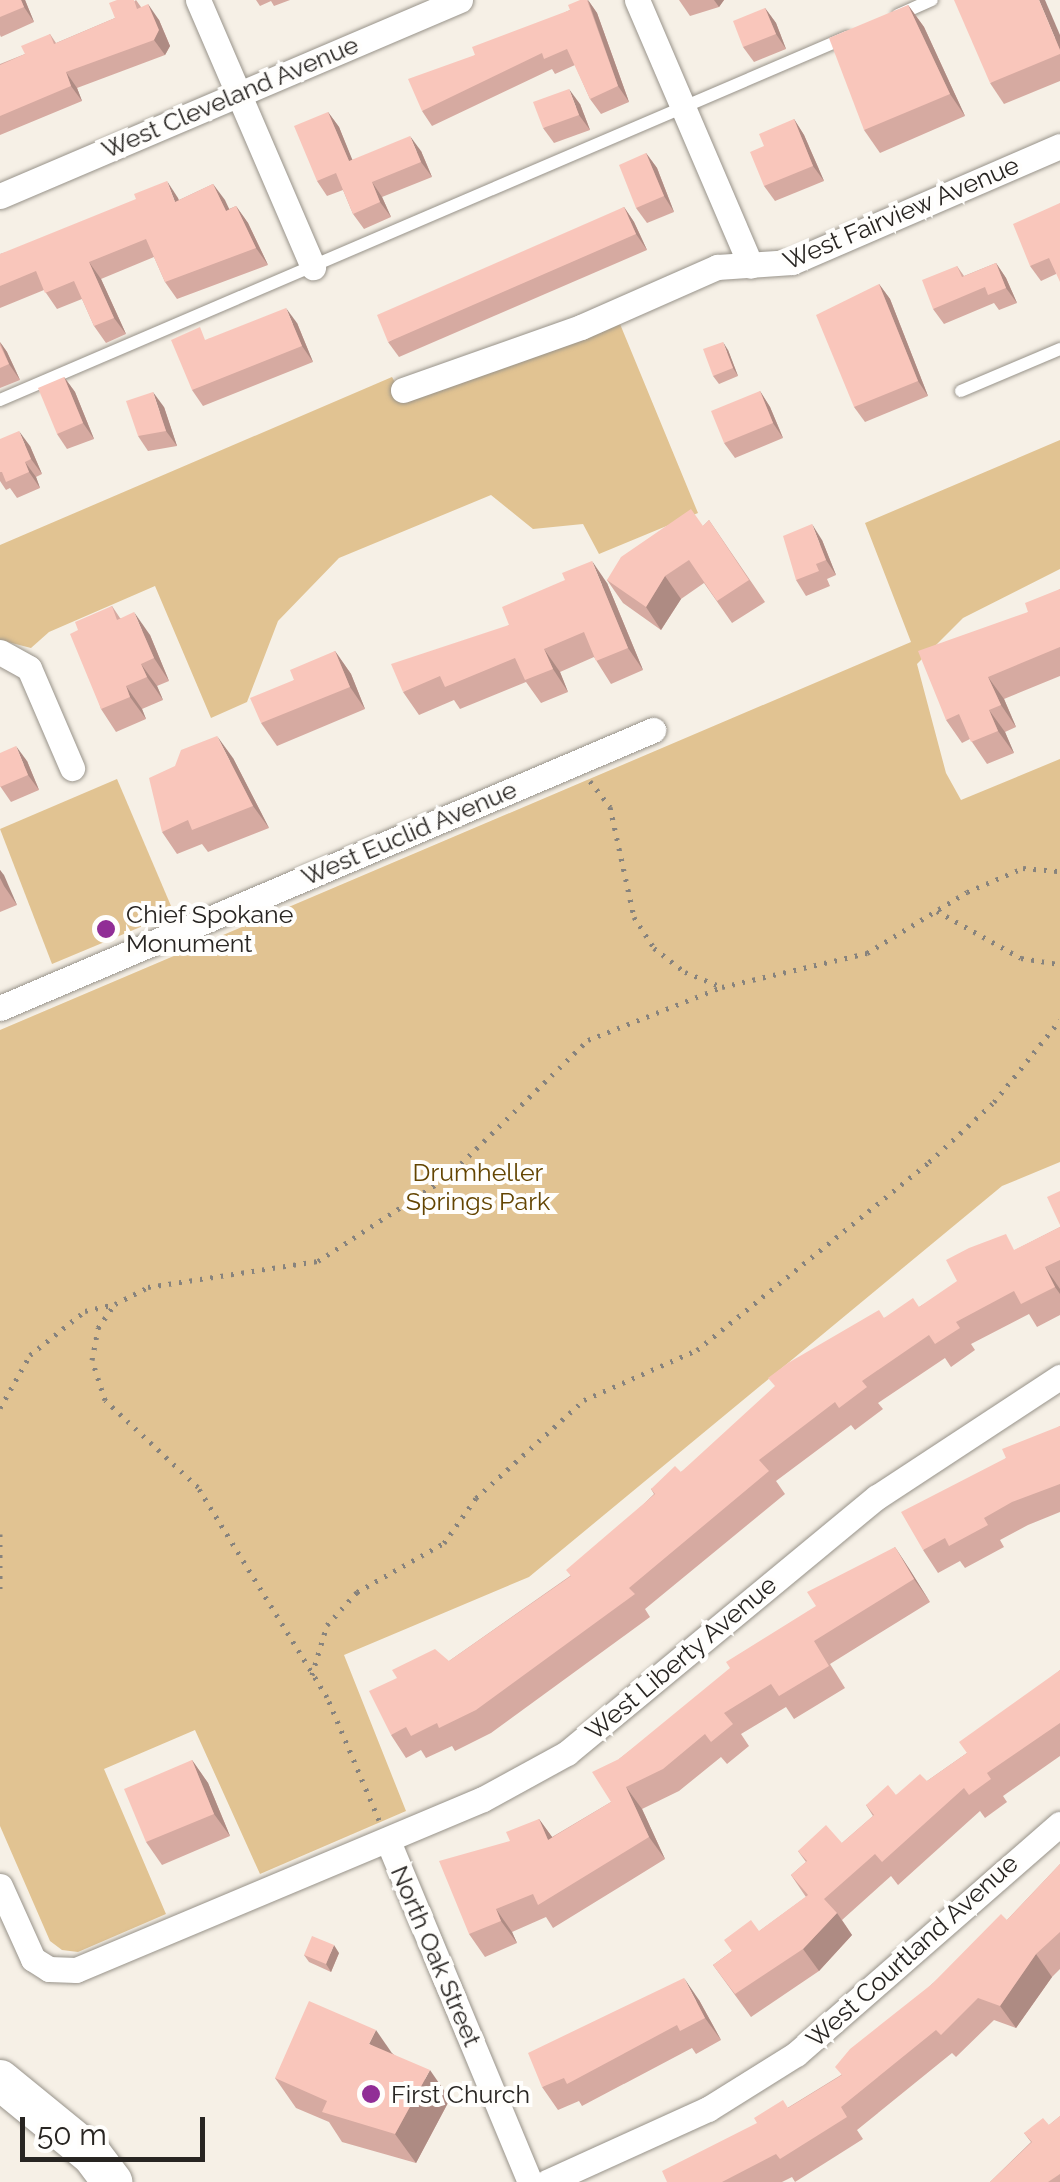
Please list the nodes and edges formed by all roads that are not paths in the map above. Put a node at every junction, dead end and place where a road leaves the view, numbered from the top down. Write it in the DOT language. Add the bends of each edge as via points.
graph roads {
  1 [pos="198,0"];
  2 [pos="460,0"];
  3 [pos="638,0"];
  4 [pos="932,0"];
  5 [pos="878,23"];
  6 [pos="861,31"];
  7 [pos="238,93"];
  8 [pos="683,108"];
  9 [pos="1060,146"];
  10 [pos="0,196"];
  11 [pos="750,266"];
  12 [pos="313,267"];
  13 [pos="1060,350"];
  14 [pos="404,390"];
  15 [pos="962,391"];
  16 [pos="0,400"];
  17 [pos="11,656"];
  18 [pos="653,730"];
  19 [pos="72,768"];
  20 [pos="0,1008"];
  21 [pos="1060,1377"];
  22 [pos="1060,1824"];
  23 [pos="388,1842"];
  24 [pos="0,1886"];
  25 [pos="0,2080"];
  26 [pos="112,2182"];
  27 [pos="530,2182"];
  28 [pos="548,2182"];
  1 -- 7 [label="street"];
  2 -- 7 [label="street, West Cleveland Avenue"];
  3 -- 8 [label="street"];
  4 -- 5 [label="lane"];
  6 -- 8 [label="lane"];
  7 -- 10 [label="street, West Cleveland Avenue"];
  7 -- 12 [label="street"];
  8 -- 11 [label="street"];
  8 -- 12 [label="lane"];
  9 -- 11 [label="street, West Fairview Avenue" via="792,262"];
  11 -- 14 [label="street, West Fairview Avenue" via="717,267 581,327"];
  12 -- 16 [label="lane"];
  13 -- 15 [label="lane"];
  17 -- 19 [label="street"];
  18 -- 20 [label="street, West Euclid Avenue"];
  21 -- 23 [label="street, West Liberty Avenue" via="876,1497 567,1753"];
  22 -- 28 [label="street, West Courtland Avenue" via="796,2054 708,2109"];
  23 -- 24 [label="street, West Liberty Avenue" via="84,1968 48,1970 28,1950"];
  23 -- 27 [label="street, North Oak Street"];
  25 -- 26 [label="main road" via="92,2155"];
}
